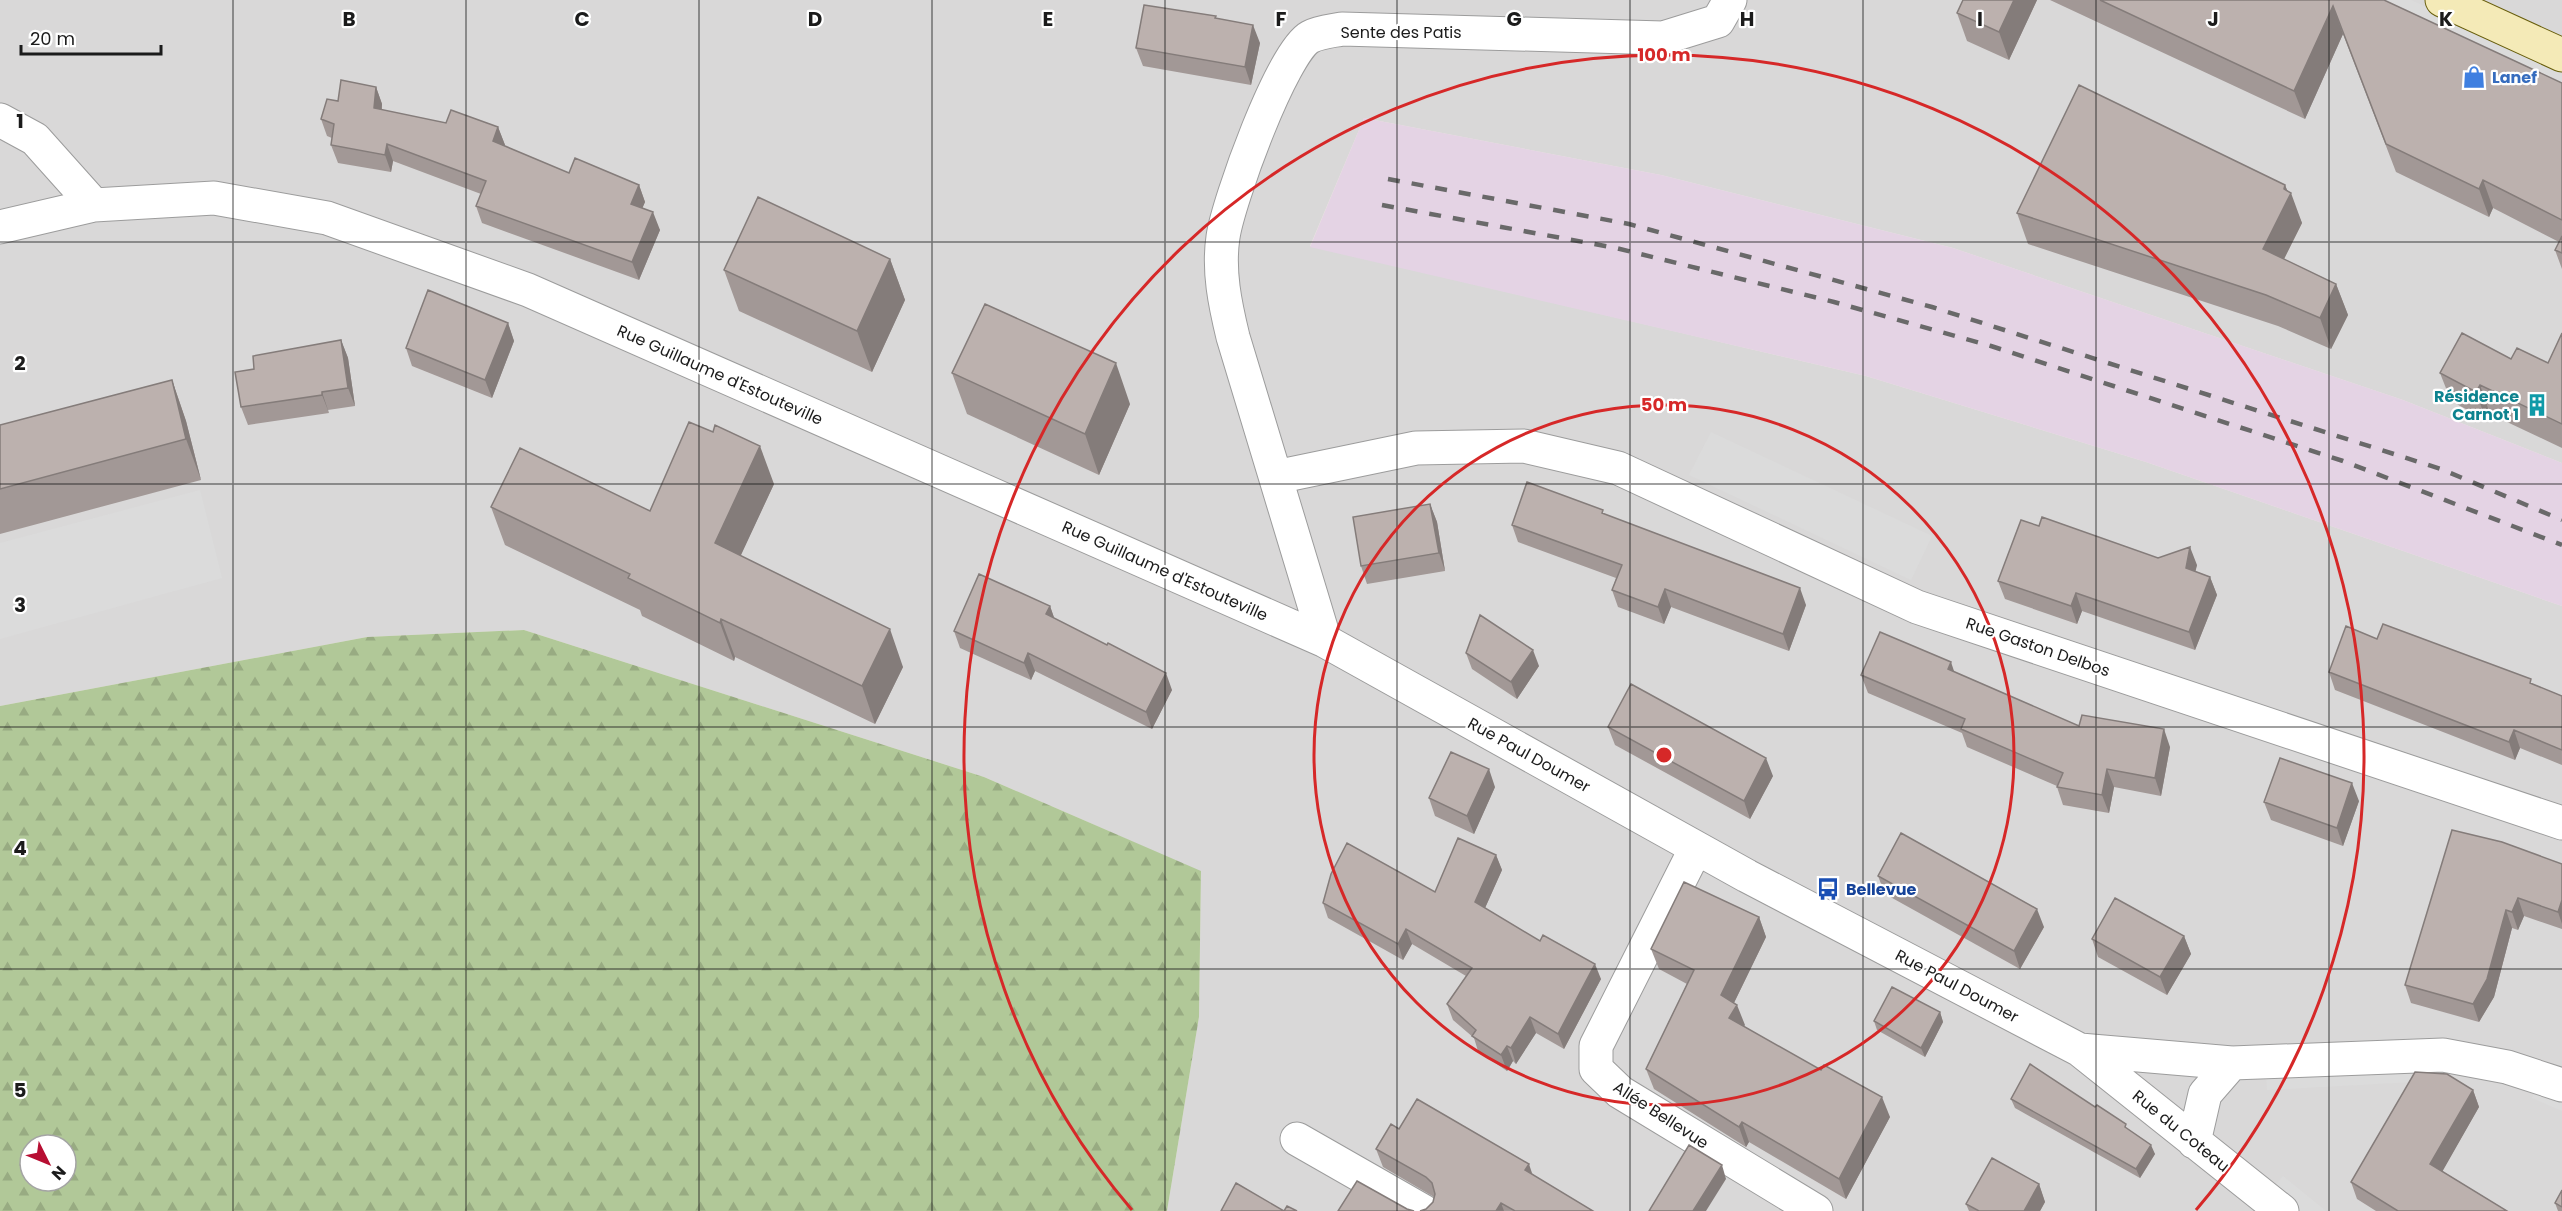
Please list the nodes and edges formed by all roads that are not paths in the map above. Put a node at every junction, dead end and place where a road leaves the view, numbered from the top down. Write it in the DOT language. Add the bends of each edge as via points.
graph roads {
  1 [pos="1730,0"];
  2 [pos="2442,0"];
  3 [pos="2562,55"];
  4 [pos="0,120"];
  5 [pos="94,205"];
  6 [pos="0,227"];
  7 [pos="1276,477"];
  8 [pos="1324,641"];
  9 [pos="1407,688"];
  10 [pos="2562,823"];
  11 [pos="1696,848"];
  12 [pos="2080,1050"];
  13 [pos="2232,1064"];
  14 [pos="2562,1085"];
  15 [pos="1297,1139"];
  16 [pos="2194,1142"];
  17 [pos="1423,1211"];
  18 [pos="1816,1211"];
  19 [pos="2282,1211"];
  1 -- 7 [label="street, Sente des Patis" via="1718,21 1663,38 1342,29 1310,37 1293,56 1255,134 1223,236 1222,289"];
  2 -- 3 [label="main road"];
  4 -- 5 [label="street" via="35,139"];
  5 -- 6 [label="street, Rue Guillaume d'Estouteville"];
  5 -- 8 [label="street, Rue Guillaume d'Estouteville" via="214,198 327,218 528,290"];
  7 -- 8 [label="street, Sente des Patis"];
  7 -- 10 [label="street, Rue Gaston Delbos" via="1416,448 1524,447 1618,468 1917,607"];
  8 -- 9 [label="street, Rue Guillaume d'Estouteville"];
  9 -- 11 [label="street, Rue Paul Doumer"];
  11 -- 12 [label="street, Rue Paul Doumer"];
  11 -- 18 [label="street, Allée Bellevue" via="1596,1046 1596,1070 1620,1092"];
  12 -- 13 [label="street, Rue Paul Doumer"];
  12 -- 16 [label="street, Rue du Coteau"];
  13 -- 14 [label="street, Rue Paul Doumer" via="2443,1055 2507,1067"];
  13 -- 16 [label="street" via="2205,1094"];
  15 -- 17 [label="street"];
  16 -- 19 [label="street, Rue du Coteau"];
}
